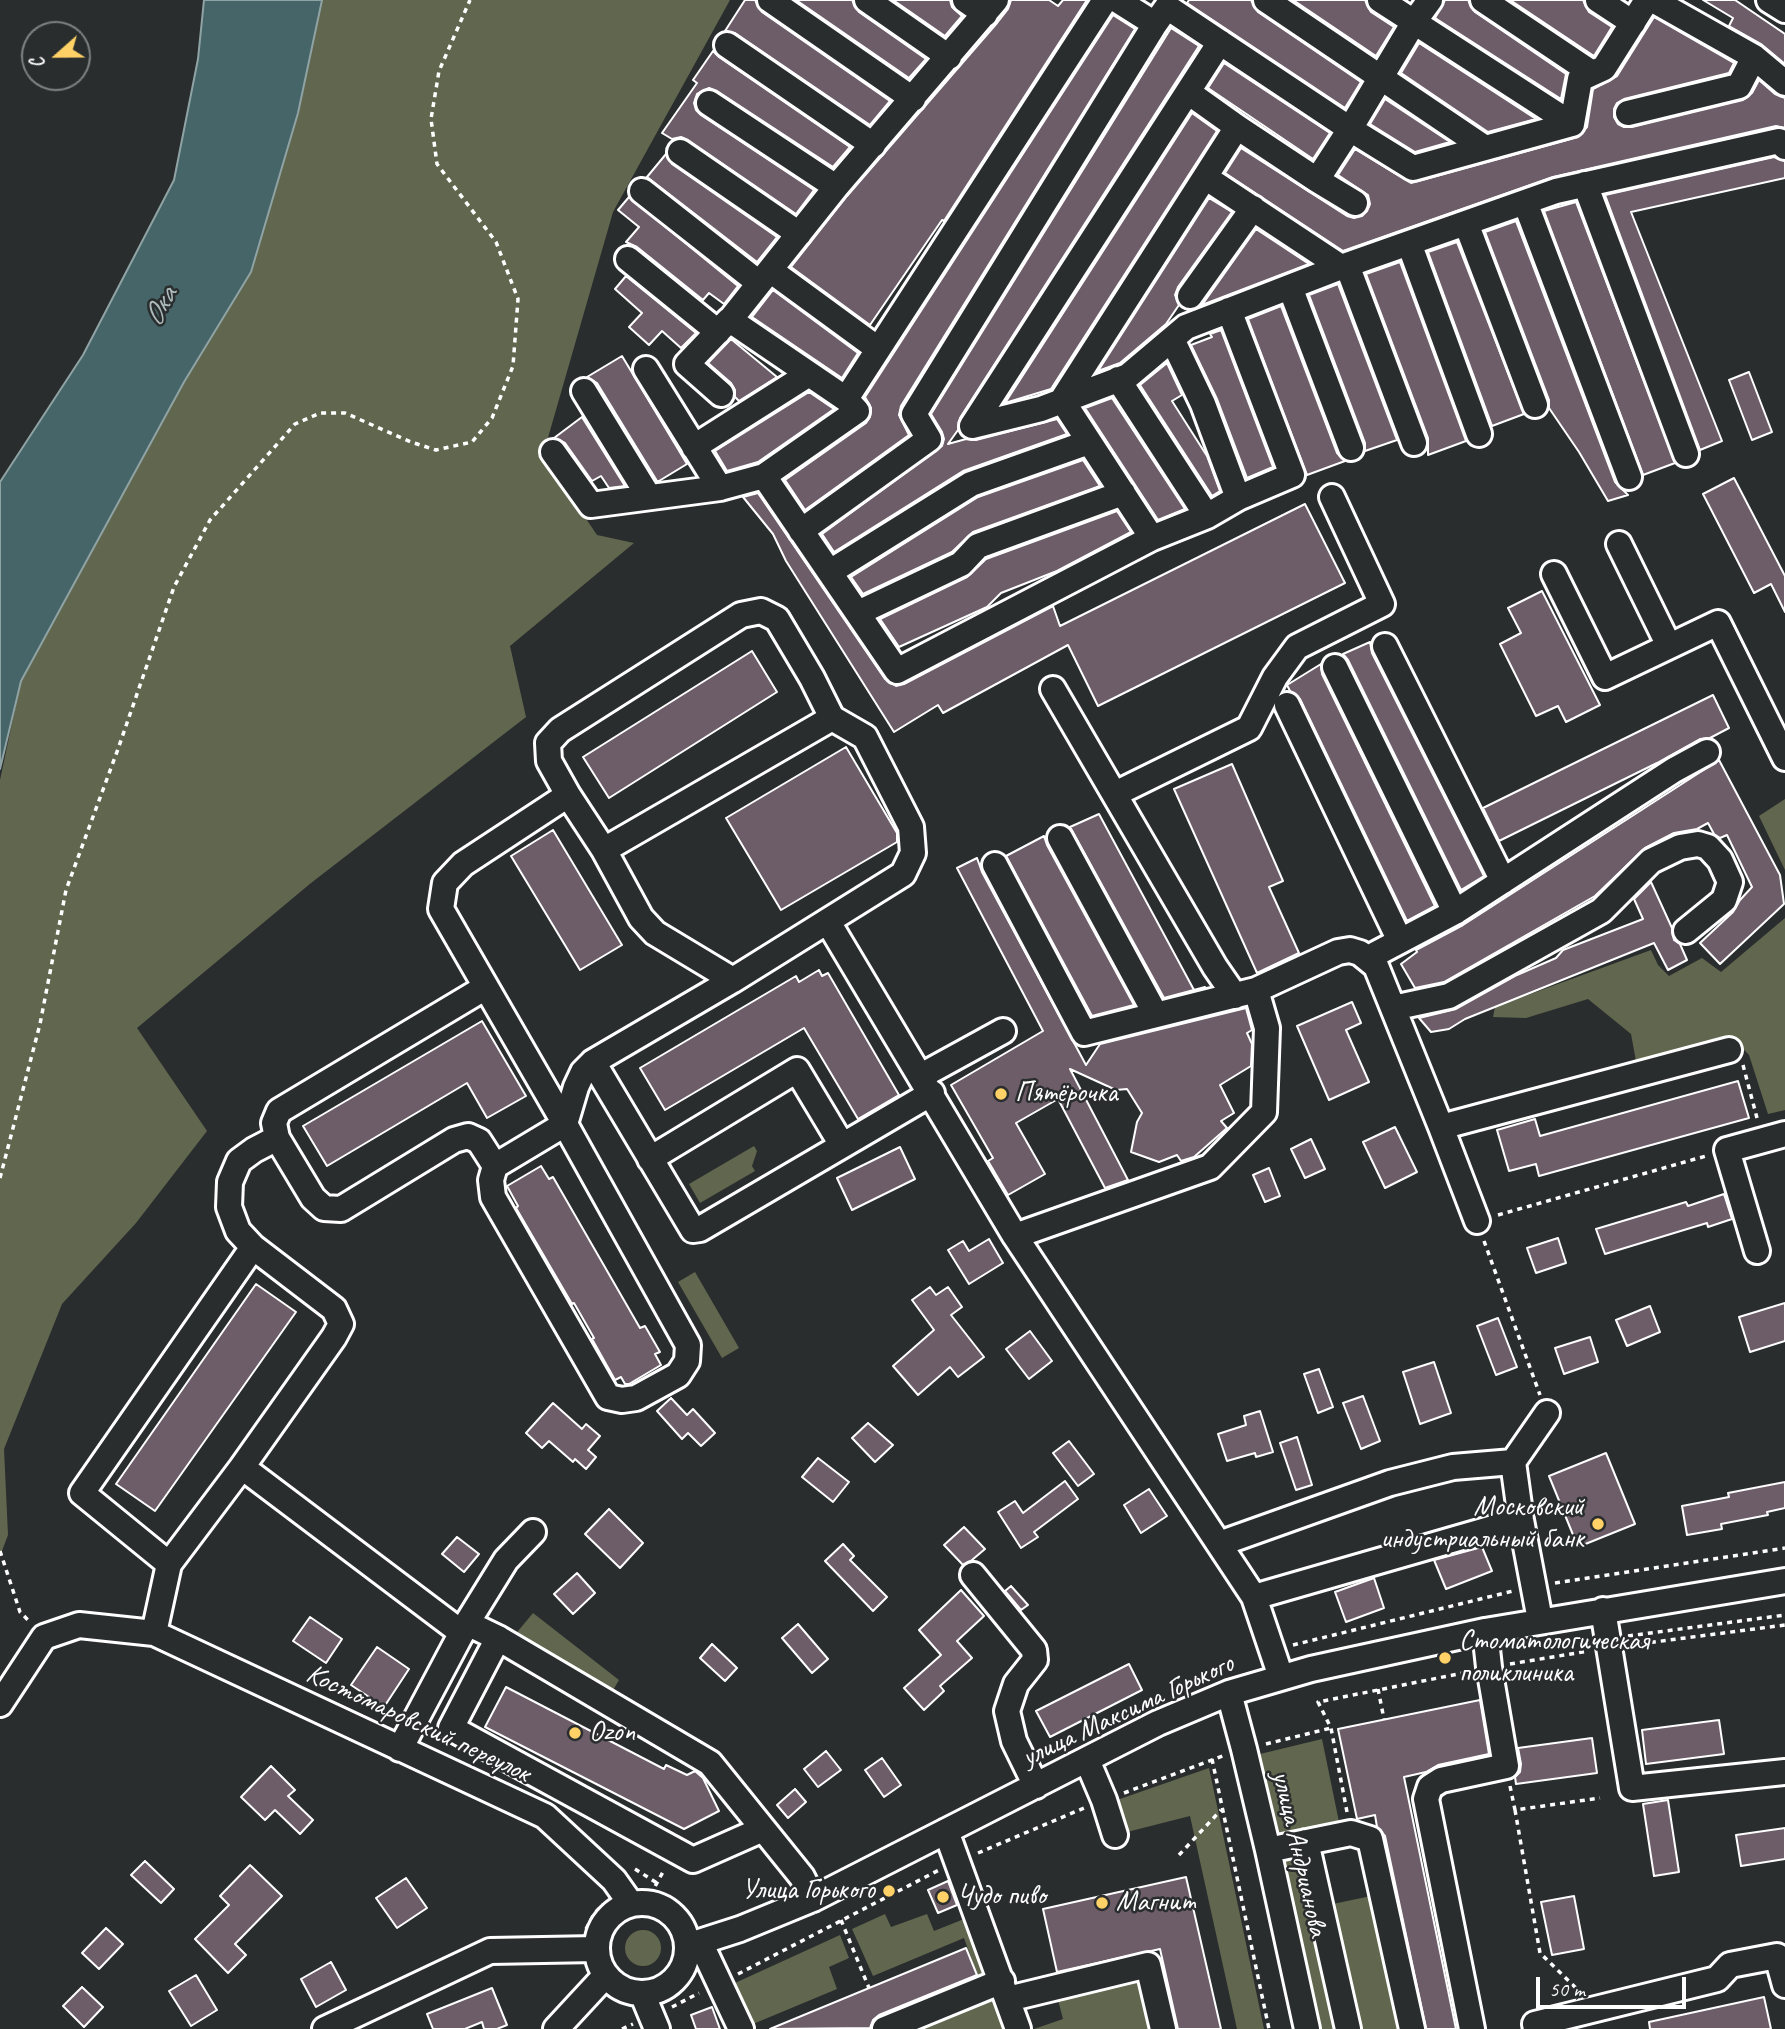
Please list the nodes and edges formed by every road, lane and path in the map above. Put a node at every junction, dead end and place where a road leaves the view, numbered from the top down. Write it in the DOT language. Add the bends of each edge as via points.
graph roads {
  1 [pos="470,0"];
  2 [pos="770,0"];
  3 [pos="867,0"];
  4 [pos="1105,0"];
  5 [pos="1116,0"];
  6 [pos="1266,0"];
  7 [pos="1380,0"];
  8 [pos="1430,0"];
  9 [pos="1483,0"];
  10 [pos="1598,0"];
  11 [pos="1647,0"];
  12 [pos="1653,0"];
  13 [pos="1769,0"];
  14 [pos="982,5"];
  15 [pos="1785,10"];
  16 [pos="1414,22"];
  17 [pos="1633,23"];
  18 [pos="1155,24"];
  19 [pos="1220,42"];
  20 [pos="727,45"];
  21 [pos="949,57"];
  22 [pos="1754,57"];
  23 [pos="1592,73"];
  24 [pos="1381,78"];
  25 [pos="1785,83"];
  26 [pos="1188,92"];
  27 [pos="913,99"];
  28 [pos="709,103"];
  29 [pos="1628,113"];
  30 [pos="1572,124"];
  31 [pos="1237,127"];
  32 [pos="1350,129"];
  33 [pos="873,145"];
  34 [pos="1785,147"];
  35 [pos="1485,148"];
  36 [pos="680,152"];
  37 [pos="1205,177"];
  38 [pos="1317,180"];
  39 [pos="1585,184"];
  40 [pos="836,187"];
  41 [pos="642,191"];
  42 [pos="1525,202"];
  43 [pos="1355,204"];
  44 [pos="1252,208"];
  45 [pos="1466,223"];
  46 [pos="799,234"];
  47 [pos="1409,243"];
  48 [pos="628,259"];
  49 [pos="1344,266"];
  50 [pos="764,276"];
  51 [pos="1290,287"];
  52 [pos="1190,296"];
  53 [pos="1230,310"];
  54 [pos="724,326"];
  55 [pos="1172,339"];
  56 [pos="878,349"];
  57 [pos="646,369"];
  58 [pos="809,374"];
  59 [pos="1118,379"];
  60 [pos="584,391"];
  61 [pos="721,394"];
  62 [pos="846,399"];
  63 [pos="1062,400"];
  64 [pos="1535,405"];
  65 [pos="1479,434"];
  66 [pos="1089,442"];
  67 [pos="1414,443"];
  68 [pos="694,447"];
  69 [pos="1351,448"];
  70 [pos="553,452"];
  71 [pos="1686,454"];
  72 [pos="764,476"];
  73 [pos="1629,477"];
  74 [pos="720,488"];
  75 [pos="1123,493"];
  76 [pos="1332,497"];
  77 [pos="649,498"];
  78 [pos="1238,498"];
  79 [pos="1207,516"];
  80 [pos="801,531"];
  81 [pos="1152,538"];
  82 [pos="1619,544"];
  83 [pos="830,572"];
  84 [pos="1554,574"];
  85 [pos="858,613"];
  86 [pos="1385,646"];
  87 [pos="1669,646"];
  88 [pos="1335,667"];
  89 [pos="1054,689"];
  90 [pos="1287,705"];
  91 [pos="832,718"];
  92 [pos="1707,751"];
  93 [pos="1785,758"];
  94 [pos="1115,794"];
  95 [pos="568,795"];
  96 [pos="1060,838"];
  97 [pos="604,850"];
  98 [pos="995,865"];
  99 [pos="1503,881"];
  100 [pos="1455,912"];
  101 [pos="828,922"];
  102 [pos="1686,932"];
  103 [pos="1401,941"];
  104 [pos="1368,958"];
  105 [pos="733,980"];
  106 [pos="486,987"];
  107 [pos="1245,993"];
  108 [pos="1393,1008"];
  109 [pos="1156,1015"];
  110 [pos="1003,1031"];
  111 [pos="1729,1050"];
  112 [pos="593,1062"];
  113 [pos="926,1085"];
  114 [pos="565,1124"];
  115 [pos="1441,1126"];
  116 [pos="277,1138"];
  117 [pos="1774,1138"];
  118 [pos="842,1145"];
  119 [pos="1727,1150"];
  120 [pos="650,1158"];
  121 [pos="495,1166"];
  122 [pos="0,1178"];
  123 [pos="1477,1221"];
  124 [pos="1015,1236"];
  125 [pos="253,1247"];
  126 [pos="1757,1251"];
  127 [pos="1547,1413"];
  128 [pos="1513,1462"];
  129 [pos="242,1467"];
  130 [pos="1521,1520"];
  131 [pos="533,1532"];
  132 [pos="1219,1544"];
  133 [pos="0,1551"];
  134 [pos="169,1564"];
  135 [pos="974,1575"];
  136 [pos="1785,1581"];
  137 [pos="1254,1597"];
  138 [pos="1603,1610"];
  139 [pos="1785,1615"];
  140 [pos="1540,1620"];
  141 [pos="1785,1625"];
  142 [pos="465,1628"];
  143 [pos="1485,1631"];
  144 [pos="154,1633"];
  145 [pos="44,1637"];
  146 [pos="498,1639"];
  147 [pos="1610,1648"];
  148 [pos="1489,1667"];
  149 [pos="1281,1677"];
  150 [pos="1378,1689"];
  151 [pos="1228,1693"];
  152 [pos="0,1704"];
  153 [pos="1384,1720"];
  154 [pos="1331,1728"];
  155 [pos="400,1749"];
  156 [pos="1244,1749"];
  157 [pos="1212,1759"];
  158 [pos="1087,1760"];
  159 [pos="1506,1766"];
  160 [pos="1785,1772"];
  161 [pos="1036,1786"];
  162 [pos="1600,1798"];
  163 [pos="1222,1810"];
  164 [pos="1514,1810"];
  165 [pos="763,1829"];
  166 [pos="946,1832"];
  167 [pos="1351,1833"];
  168 [pos="1115,1835"];
  169 [pos="1306,1842"];
  170 [pos="676,1850"];
  171 [pos="1268,1850"];
  172 [pos="1180,1855"];
  173 [pos="958,1861"];
  174 [pos="626,1898"];
  175 [pos="813,1899"];
  176 [pos="841,1920"];
  177 [pos="694,1944"];
  178 [pos="589,1949"];
  179 [pos="605,1976"];
  180 [pos="719,1984"];
  181 [pos="1785,1985"];
  182 [pos="869,1988"];
  183 [pos="1005,1990"];
  184 [pos="642,1993"];
  185 [pos="1597,2008"];
  186 [pos="654,2023"];
  187 [pos="326,2029"];
  188 [pos="556,2029"];
  189 [pos="622,2029"];
  190 [pos="741,2029"];
  191 [pos="885,2029"];
  192 [pos="1018,2029"];
  193 [pos="1163,2029"];
  194 [pos="1269,2029"];
  195 [pos="1307,2029"];
  196 [pos="1348,2029"];
  197 [pos="1412,2029"];
  198 [pos="1472,2029"];
  199 [pos="1536,2029"];
  1 -- 122 [label="path" via="439,71 431,119 437,164 496,242 517,299 513,366 492,418 472,442 436,450 345,413 320,413 295,424 211,520 174,587 66,890 40,1024"];
  2 -- 27 [label="street"];
  3 -- 21 [label="street"];
  4 -- 56 [label="street"];
  5 -- 18 [label="street"];
  6 -- 24 [label="street"];
  7 -- 16 [label="street"];
  8 -- 16 [label="street"];
  9 -- 23 [label="street"];
  10 -- 17 [label="street"];
  11 -- 17 [label="street"];
  12 -- 22 [label="street"];
  13 -- 15 [label="street"];
  14 -- 21 [label="street"];
  16 -- 24 [label="street"];
  16 -- 30 [label="street"];
  17 -- 23 [label="street" via="1605,68"];
  18 -- 19 [label="street" via="1167,8"];
  18 -- 80 [label="street" via="914,414 929,439"];
  19 -- 26 [label="street"];
  19 -- 32 [label="street"];
  20 -- 33 [label="street"];
  21 -- 27 [label="street"];
  22 -- 25 [label="street"];
  22 -- 29 [label="street" via="1739,86"];
  23 -- 30 [label="street" via="1580,79"];
  24 -- 32 [label="street"];
  24 -- 35 [label="street"];
  26 -- 31 [label="street"];
  26 -- 63 [label="street" via="972,426"];
  27 -- 33 [label="street"];
  28 -- 40 [label="street"];
  30 -- 35 [label="street"];
  31 -- 37 [label="street"];
  31 -- 38 [label="street"];
  32 -- 35 [label="street" via="1412,168"];
  32 -- 38 [label="street"];
  33 -- 40 [label="street"];
  34 -- 39 [label="street" via="1779,141"];
  36 -- 46 [label="street"];
  37 -- 44 [label="street"];
  37 -- 63 [label="street"];
  38 -- 43 [label="street"];
  39 -- 42 [label="street"];
  39 -- 71 [label="street"];
  40 -- 46 [label="street"];
  41 -- 50 [label="street"];
  42 -- 45 [label="street"];
  42 -- 73 [label="street"];
  44 -- 49 [label="street"];
  44 -- 52 [label="street"];
  45 -- 47 [label="street"];
  45 -- 64 [label="street"];
  46 -- 50 [label="street"];
  47 -- 49 [label="street"];
  47 -- 65 [label="street"];
  48 -- 54 [label="street"];
  49 -- 51 [label="street"];
  49 -- 67 [label="street"];
  50 -- 54 [label="street"];
  50 -- 56 [label="street"];
  51 -- 53 [label="street"];
  51 -- 69 [label="street"];
  53 -- 55 [label="street" via="1186,327"];
  53 -- 78 [label="street" via="1292,475"];
  54 -- 58 [label="street"];
  54 -- 61 [label="street" via="687,364"];
  55 -- 59 [label="street" via="1128,376"];
  55 -- 78 [label="street" via="1203,404"];
  56 -- 62 [label="street"];
  57 -- 68 [label="street"];
  58 -- 62 [label="street"];
  58 -- 68 [label="street"];
  59 -- 63 [label="street"];
  59 -- 79 [label="street"];
  60 -- 77 [label="street"];
  62 -- 72 [label="street" via="857,411"];
  63 -- 66 [label="street"];
  66 -- 75 [label="street"];
  66 -- 83 [label="street" via="971,484"];
  68 -- 74 [label="street"];
  70 -- 77 [label="street" via="591,505"];
  72 -- 74 [label="street"];
  72 -- 80 [label="street"];
  74 -- 77 [label="street"];
  75 -- 81 [label="street"];
  75 -- 85 [label="street" via="978,547 961,564"];
  76 -- 94 [label="street" via="1382,604 1297,647 1275,677 1249,728"];
  78 -- 79 [label="street"];
  79 -- 81 [label="street"];
  80 -- 83 [label="street"];
  81 -- 85 [label="street" via="898,671"];
  82 -- 87 [label="street"];
  83 -- 85 [label="street"];
  84 -- 87 [label="street" via="1605,677"];
  86 -- 99 [label="street"];
  87 -- 93 [label="street" via="1718,623"];
  88 -- 100 [label="street"];
  89 -- 94 [label="street"];
  90 -- 103 [label="street"];
  91 -- 95 [label="street" via="777,619 761,611 741,615 560,730 548,743 549,761"];
  91 -- 97 [label="street"];
  91 -- 101 [label="street" via="865,737 911,827 914,853 903,874"];
  92 -- 99 [label="street"];
  94 -- 107 [label="street" via="1215,967"];
  95 -- 97 [label="street"];
  95 -- 106 [label="street" via="463,864 445,883 441,909"];
  96 -- 109 [label="street"];
  97 -- 105 [label="street" via="641,918 655,933"];
  98 -- 109 [label="street" via="1084,1033"];
  99 -- 100 [label="street"];
  100 -- 103 [label="street"];
  101 -- 105 [label="street"];
  101 -- 113 [label="street"];
  102 -- 108 [label="street" via="1724,900 1730,882 1720,860 1698,844 1651,861 1601,911 1449,996"];
  103 -- 104 [label="street"];
  104 -- 107 [label="street" via="1350,950 1338,952"];
  104 -- 108 [label="street" via="1376,966"];
  105 -- 112 [label="street"];
  106 -- 114 [label="street"];
  106 -- 116 [label="street" via="279,1111 274,1123"];
  107 -- 109 [label="street"];
  107 -- 124 [label="street" via="1267,1028 1264,1112 1210,1167"];
  108 -- 115 [label="street"];
  110 -- 113 [label="street"];
  111 -- 115 [label="street"];
  111 -- 117 [label="path" via="1741,1058"];
  112 -- 114 [label="street" via="576,1087"];
  112 -- 120 [label="street"];
  113 -- 118 [label="street"];
  113 -- 124 [label="street"];
  114 -- 121 [label="street"];
  114 -- 121 [label="street" via="688,1345 687,1361 678,1375 636,1398 608,1397 493,1196"];
  115 -- 123 [label="street"];
  116 -- 121 [label="street" via="313,1198 324,1208 341,1209 454,1140 468,1136 479,1141"];
  116 -- 125 [label="street" via="239,1161 230,1182 229,1208 238,1231"];
  117 -- 119 [label="street"];
  118 -- 120 [label="street" via="693,1230"];
  118 -- 120 [label="street" via="797,1070"];
  119 -- 123 [label="path"];
  119 -- 126 [label="street"];
  123 -- 127 [label="path"];
  124 -- 132 [label="street"];
  125 -- 129 [label="street" via="334,1309 341,1324"];
  125 -- 134 [label="street" via="82,1493"];
  127 -- 128 [label="street"];
  128 -- 130 [label="street"];
  128 -- 132 [label="street" via="1453,1467 1390,1483"];
  129 -- 134 [label="street"];
  129 -- 142 [label="street"];
  130 -- 137 [label="street"];
  130 -- 140 [label="street"];
  131 -- 142 [label="street" via="506,1560"];
  132 -- 137 [label="street"];
  133 -- 145 [label="path" via="20,1612"];
  134 -- 144 [label="street"];
  135 -- 161 [label="street" via="1034,1650 1035,1660 1016,1684 1007,1711 1014,1741"];
  136 -- 138 [label="street, улица Максима Горького"];
  137 -- 149 [label="street"];
  138 -- 140 [label="street, улица Максима Горького"];
  138 -- 147 [label="street"];
  139 -- 147 [label="path" via="1621,1637"];
  140 -- 143 [label="street, улица Максима Горького"];
  141 -- 147 [label="path"];
  142 -- 146 [label="street"];
  142 -- 155 [label="street"];
  143 -- 148 [label="street"];
  143 -- 149 [label="street, улица Максима Горького"];
  144 -- 145 [label="street, Костомаровский переулок" via="79,1625"];
  144 -- 155 [label="street, Костомаровский переулок"];
  145 -- 152 [label="street"];
  146 -- 165 [label="street" via="710,1763"];
  146 -- 170 [label="street" via="451,1728"];
  147 -- 148 [label="path"];
  147 -- 160 [label="street" via="1632,1788"];
  148 -- 150 [label="path"];
  148 -- 159 [label="street"];
  149 -- 151 [label="street, улица Максима Горького"];
  150 -- 153 [label="path"];
  150 -- 154 [label="path" via="1318,1702"];
  151 -- 156 [label="street, улица Андрианова"];
  151 -- 158 [label="street, улица Максима Горького"];
  154 -- 156 [label="path"];
  154 -- 167 [label="path"];
  155 -- 174 [label="street, Костомаровский переулок" via="545,1816 614,1880"];
  156 -- 171 [label="street, улица Андрианова"];
  157 -- 163 [label="path"];
  158 -- 161 [label="street, улица Максима Горького"];
  158 -- 168 [label="street"];
  159 -- 164 [label="path"];
  159 -- 198 [label="street" via="1441,1780 1430,1787 1426,1799"];
  161 -- 166 [label="street, улица Максима Горького"];
  162 -- 164 [label="path"];
  163 -- 172 [label="path"];
  163 -- 194 [label="path"];
  164 -- 185 [label="path" via="1540,1953"];
  165 -- 170 [label="street" via="693,1860"];
  165 -- 175 [label="street" via="802,1877"];
  166 -- 173 [label="street"];
  166 -- 175 [label="street, улица Максима Горького"];
  167 -- 169 [label="street"];
  167 -- 197 [label="street" via="1370,1839"];
  169 -- 171 [label="street"];
  169 -- 196 [label="street"];
  170 -- 174 [label="path" via="652,1892 638,1889"];
  171 -- 195 [label="street, улица Андрианова"];
  173 -- 176 [label="path"];
  173 -- 183 [label="street"];
  174 -- 177 [label="street" via="669,1912"];
  174 -- 178 [label="street"];
  174 -- 178 [label="path" via="607,1900 594,1914 583,1937"];
  175 -- 177 [label="street, улица Максима Горького"];
  176 -- 180 [label="path"];
  176 -- 182 [label="path"];
  177 -- 180 [label="street"];
  177 -- 184 [label="street" via="678,1977 666,1987"];
  178 -- 179 [label="street"];
  178 -- 187 [label="street" via="490,1951"];
  179 -- 184 [label="street" via="624,1991"];
  179 -- 188 [label="street"];
  180 -- 186 [label="path"];
  180 -- 190 [label="street"];
  181 -- 185 [label="street" via="1777,1956 1730,1965 1717,1979"];
  183 -- 191 [label="street"];
  183 -- 192 [label="street"];
  183 -- 193 [label="street" via="1148,1965"];
  184 -- 186 [label="street"];
  185 -- 199 [label="street" via="1535,2024"];
  186 -- 189 [label="path"];
}
